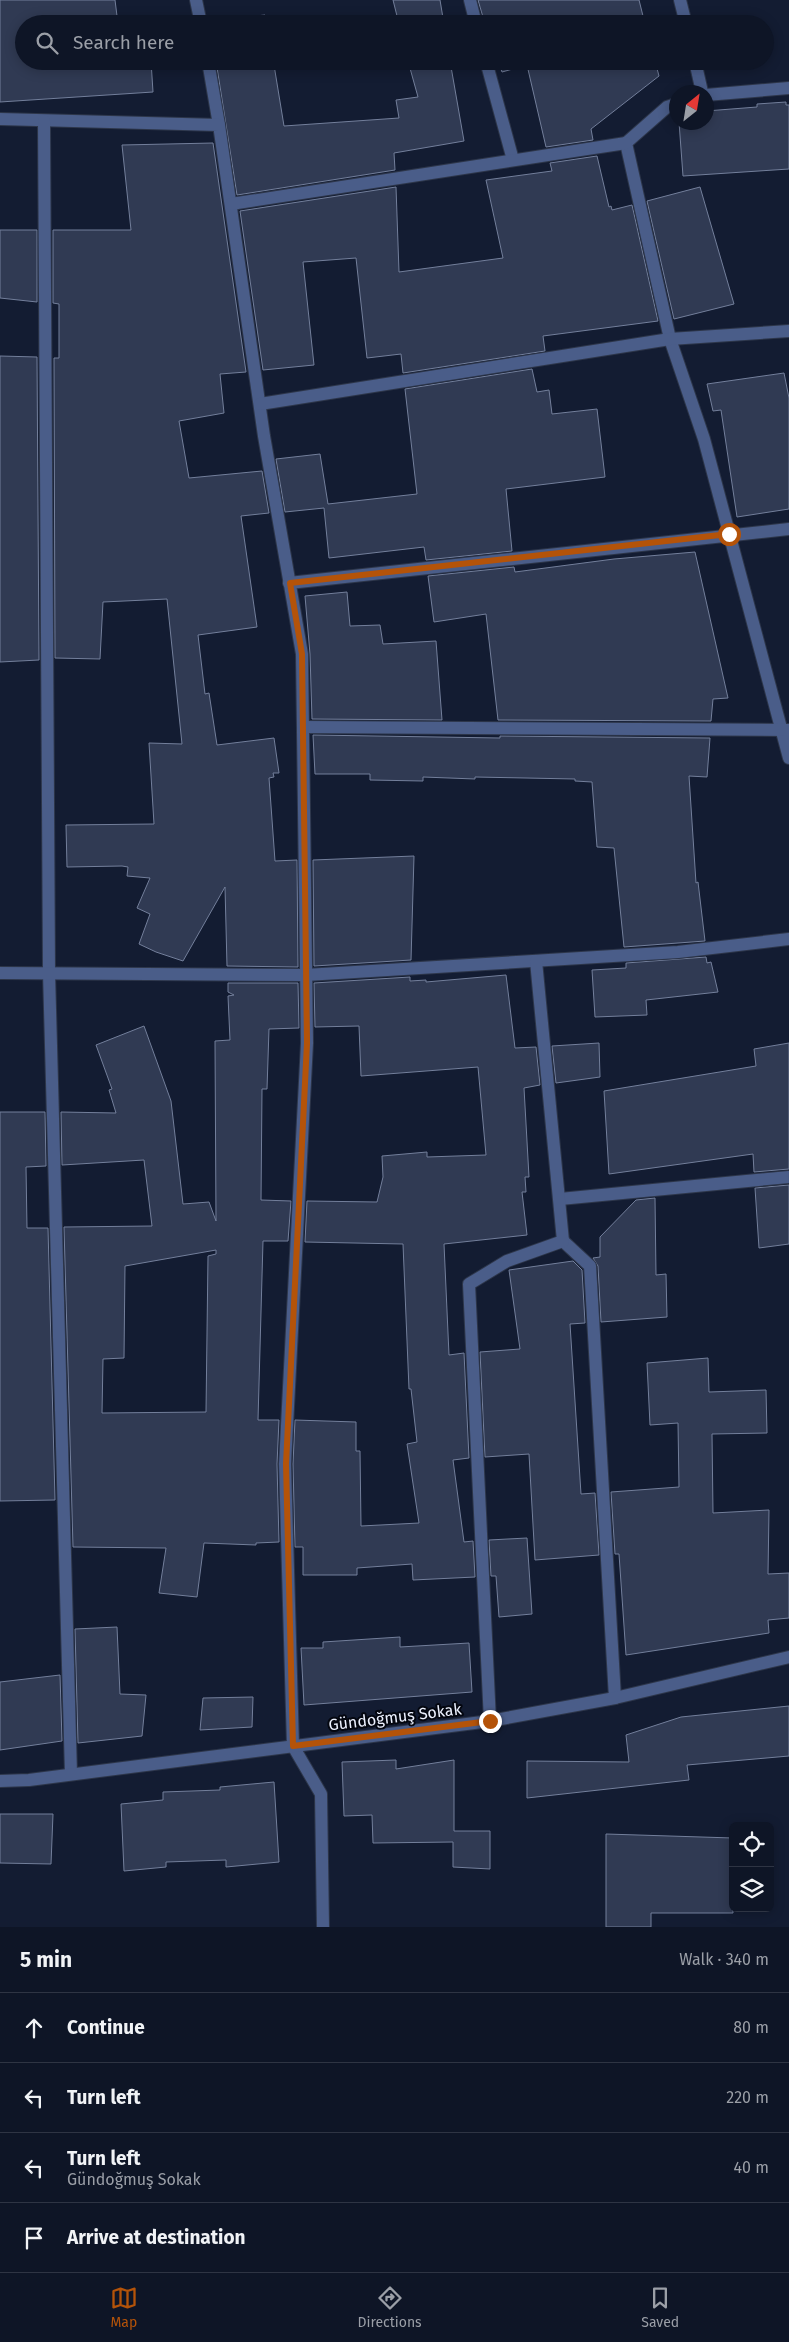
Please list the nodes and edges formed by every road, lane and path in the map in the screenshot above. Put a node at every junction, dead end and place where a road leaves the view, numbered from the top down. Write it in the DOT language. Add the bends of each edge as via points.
graph roads {
  1 [pos="196,0"];
  2 [pos="470,0"];
  3 [pos="680,0"];
  4 [pos="199,15"];
  5 [pos="474,15"];
  6 [pos="684,15"];
  7 [pos="210,70"];
  8 [pos="488,70"];
  9 [pos="697,70"];
  10 [pos="700,85"];
  11 [pos="789,88"];
  12 [pos="714,94"];
  13 [pos="669,106"];
  14 [pos="0,119"];
  15 [pos="44,122"];
  16 [pos="219,125"];
  17 [pos="626,143"];
  18 [pos="513,160"];
  19 [pos="231,204"];
  20 [pos="789,331"];
  21 [pos="670,339"];
  22 [pos="260,404"];
  23 [pos="789,529"];
  24 [pos="729,534"];
  25 [pos="290,583"];
  26 [pos="303,727"];
  27 [pos="785,730"];
  28 [pos="789,758"];
  29 [pos="789,939"];
  30 [pos="536,961"];
  31 [pos="0,973"];
  32 [pos="49,973"];
  33 [pos="306,975"];
  34 [pos="789,1177"];
  35 [pos="560,1199"];
  36 [pos="563,1241"];
  37 [pos="789,1657"];
  38 [pos="615,1698"];
  39 [pos="490,1721"];
  40 [pos="293,1746"];
  41 [pos="72,1774"];
  42 [pos="0,1781"];
  43 [pos="323,1927"];
  1 -- 4 [label="street"];
  2 -- 5 [label="street"];
  3 -- 6 [label="street"];
  7 -- 16 [label="street"];
  8 -- 18 [label="street"];
  9 -- 10 [label="street"];
  11 -- 12 [label="street"];
  13 -- 17 [label="street"];
  14 -- 15 [label="street"];
  15 -- 16 [label="street"];
  15 -- 32 [label="street"];
  16 -- 19 [label="street"];
  17 -- 18 [label="street"];
  17 -- 21 [label="street"];
  18 -- 19 [label="street"];
  19 -- 22 [label="street"];
  20 -- 21 [label="street"];
  21 -- 22 [label="street"];
  21 -- 24 [label="street" via="704,439"];
  22 -- 25 [label="street"];
  23 -- 24 [label="street"];
  24 -- 25 [label="street"];
  24 -- 27 [label="street"];
  25 -- 26 [label="street" via="302,654"];
  26 -- 27 [label="street"];
  26 -- 33 [label="street"];
  27 -- 28 [label="street"];
  29 -- 30 [label="street" via="678,952"];
  30 -- 33 [label="street"];
  30 -- 35 [label="street"];
  31 -- 32 [label="street"];
  32 -- 33 [label="street"];
  32 -- 41 [label="street"];
  33 -- 40 [label="street" via="307,1043 286,1464"];
  34 -- 35 [label="street"];
  35 -- 36 [label="street"];
  36 -- 38 [label="street" via="590,1266"];
  36 -- 39 [label="street" via="507,1261 469,1284"];
  37 -- 38 [label="street, Gündoğmuş Sokak"];
  38 -- 39 [label="street, Gündoğmuş Sokak"];
  39 -- 40 [label="street, Gündoğmuş Sokak"];
  40 -- 41 [label="street, Gündoğmuş Sokak"];
  40 -- 43 [label="street" via="321,1794"];
  41 -- 42 [label="street, Gündoğmuş Sokak"];
}
